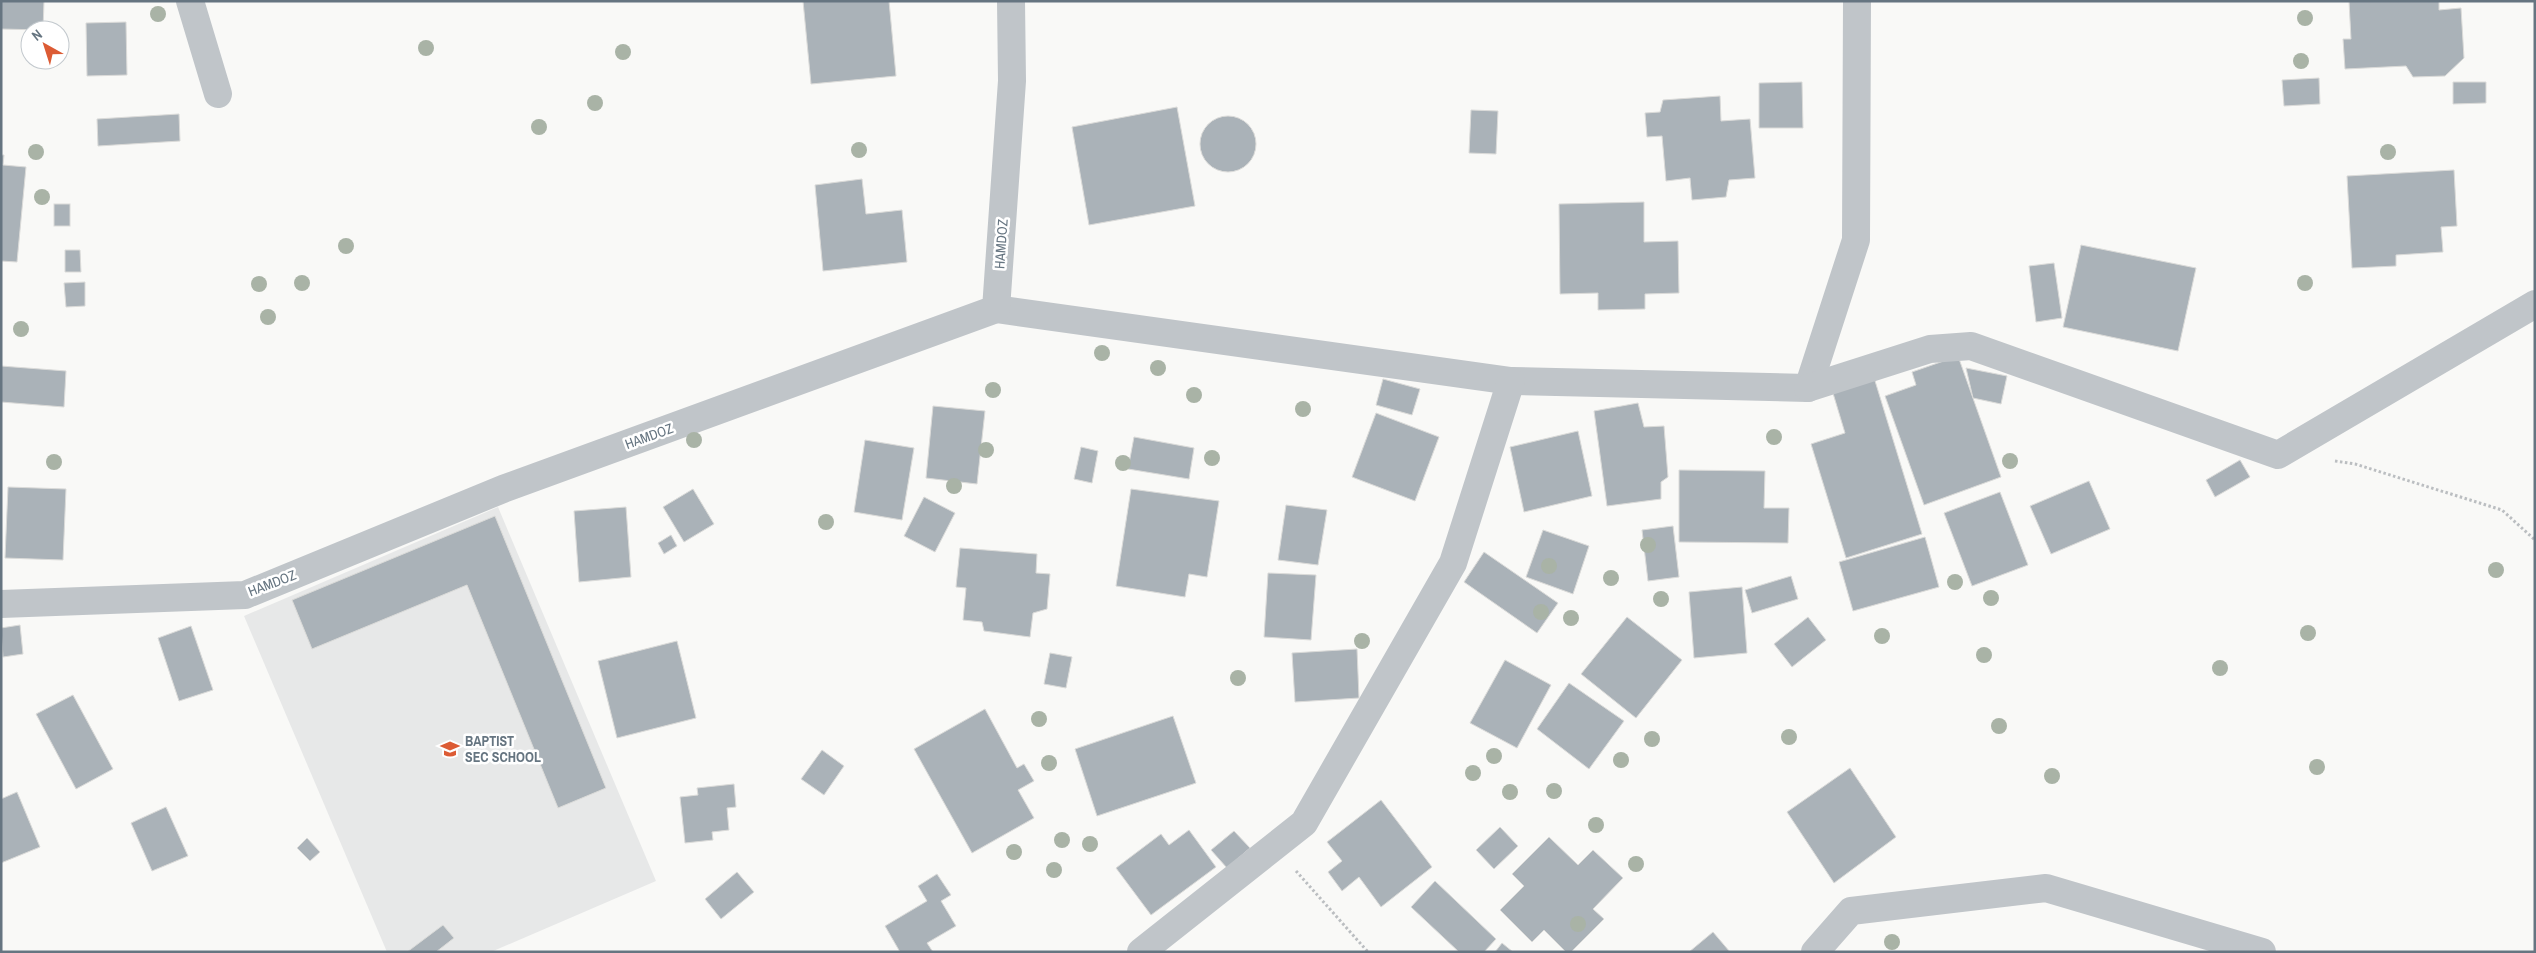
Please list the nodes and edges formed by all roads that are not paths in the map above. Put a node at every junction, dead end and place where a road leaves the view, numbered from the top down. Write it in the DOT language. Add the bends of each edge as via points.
graph roads {
  1 [pos="190,1"];
  2 [pos="1011,1"];
  3 [pos="1857,1"];
  4 [pos="218,94"];
  5 [pos="2535,304"];
  6 [pos="996,309"];
  7 [pos="1511,381"];
  8 [pos="1808,388"];
  9 [pos="1,604"];
  10 [pos="1142,952"];
  11 [pos="1816,952"];
  12 [pos="2262,952"];
  1 -- 4 [label="street"];
  2 -- 6 [label="street, HAMDOZ" via="1012,81"];
  3 -- 8 [label="street" via="1856,240"];
  5 -- 8 [label="street" via="2278,455 1971,346 1930,349"];
  6 -- 7 [label="street"];
  6 -- 9 [label="street, HAMDOZ" via="503,489 245,595"];
  7 -- 8 [label="street"];
  7 -- 10 [label="street" via="1453,563 1304,824"];
  11 -- 12 [label="street" via="1851,911 2046,888"];
}
